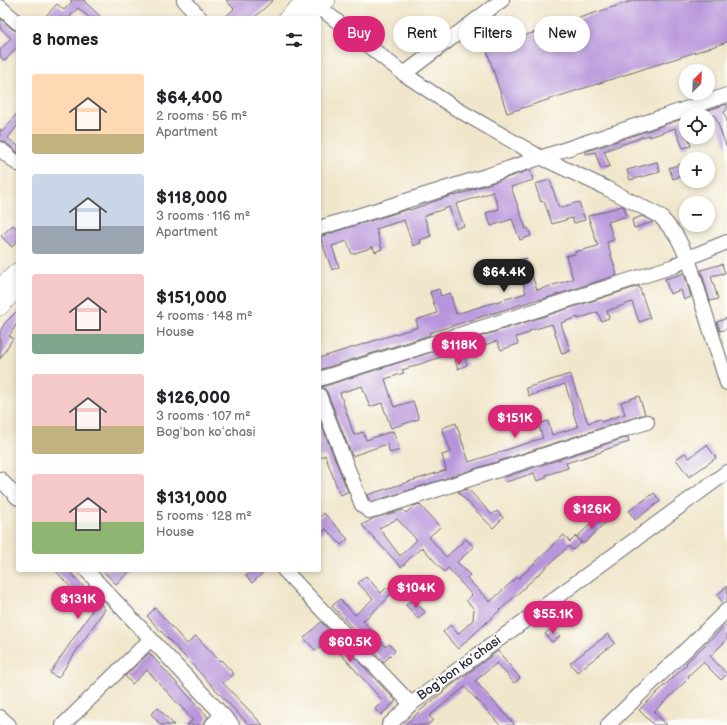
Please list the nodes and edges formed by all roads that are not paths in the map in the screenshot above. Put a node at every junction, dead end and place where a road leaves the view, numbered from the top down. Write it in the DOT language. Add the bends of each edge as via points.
graph roads {
  1 [pos="184,0"];
  2 [pos="502,0"];
  3 [pos="315,6"];
  4 [pos="0,7"];
  5 [pos="198,16"];
  6 [pos="292,16"];
  7 [pos="16,21"];
  8 [pos="404,74"];
  9 [pos="727,95"];
  10 [pos="0,149"];
  11 [pos="540,157"];
  12 [pos="16,162"];
  13 [pos="321,227"];
  14 [pos="727,242"];
  15 [pos="688,258"];
  16 [pos="16,273"];
  17 [pos="0,287"];
  18 [pos="16,289"];
  19 [pos="0,307"];
  20 [pos="321,378"];
  21 [pos="727,383"];
  22 [pos="321,400"];
  23 [pos="647,422"];
  24 [pos="727,472"];
  25 [pos="0,479"];
  26 [pos="16,496"];
  27 [pos="88,572"];
  28 [pos="286,572"];
  29 [pos="727,610"];
  30 [pos="151,639"];
  31 [pos="410,704"];
  32 [pos="222,715"];
  33 [pos="0,717"];
  34 [pos="9,725"];
  35 [pos="64,725"];
  36 [pos="212,725"];
  37 [pos="232,725"];
  38 [pos="388,725"];
  39 [pos="608,725"];
  1 -- 5 [label="street"];
  2 -- 8 [label="street"];
  3 -- 6 [label="main road"];
  3 -- 8 [label="street"];
  4 -- 7 [label="street"];
  8 -- 11 [label="street" via="455,108"];
  9 -- 11 [label="street"];
  10 -- 12 [label="street"];
  11 -- 13 [label="street"];
  11 -- 15 [label="street" via="660,216 676,235"];
  14 -- 15 [label="street"];
  15 -- 20 [label="street" via="674,266"];
  15 -- 21 [label="street"];
  16 -- 17 [label="main road"];
  18 -- 19 [label="main road"];
  22 -- 23 [label="street" via="362,505 368,511"];
  24 -- 31 [label="street, Bogʻbon koʻchasi"];
  25 -- 26 [label="street"];
  27 -- 30 [label="street"];
  28 -- 31 [label="street"];
  29 -- 39 [label="street"];
  30 -- 32 [label="street"];
  30 -- 35 [label="street"];
  31 -- 38 [label="street, Bogʻbon koʻchasi"];
  32 -- 36 [label="street"];
  32 -- 37 [label="street"];
  33 -- 34 [label="street"];
}
